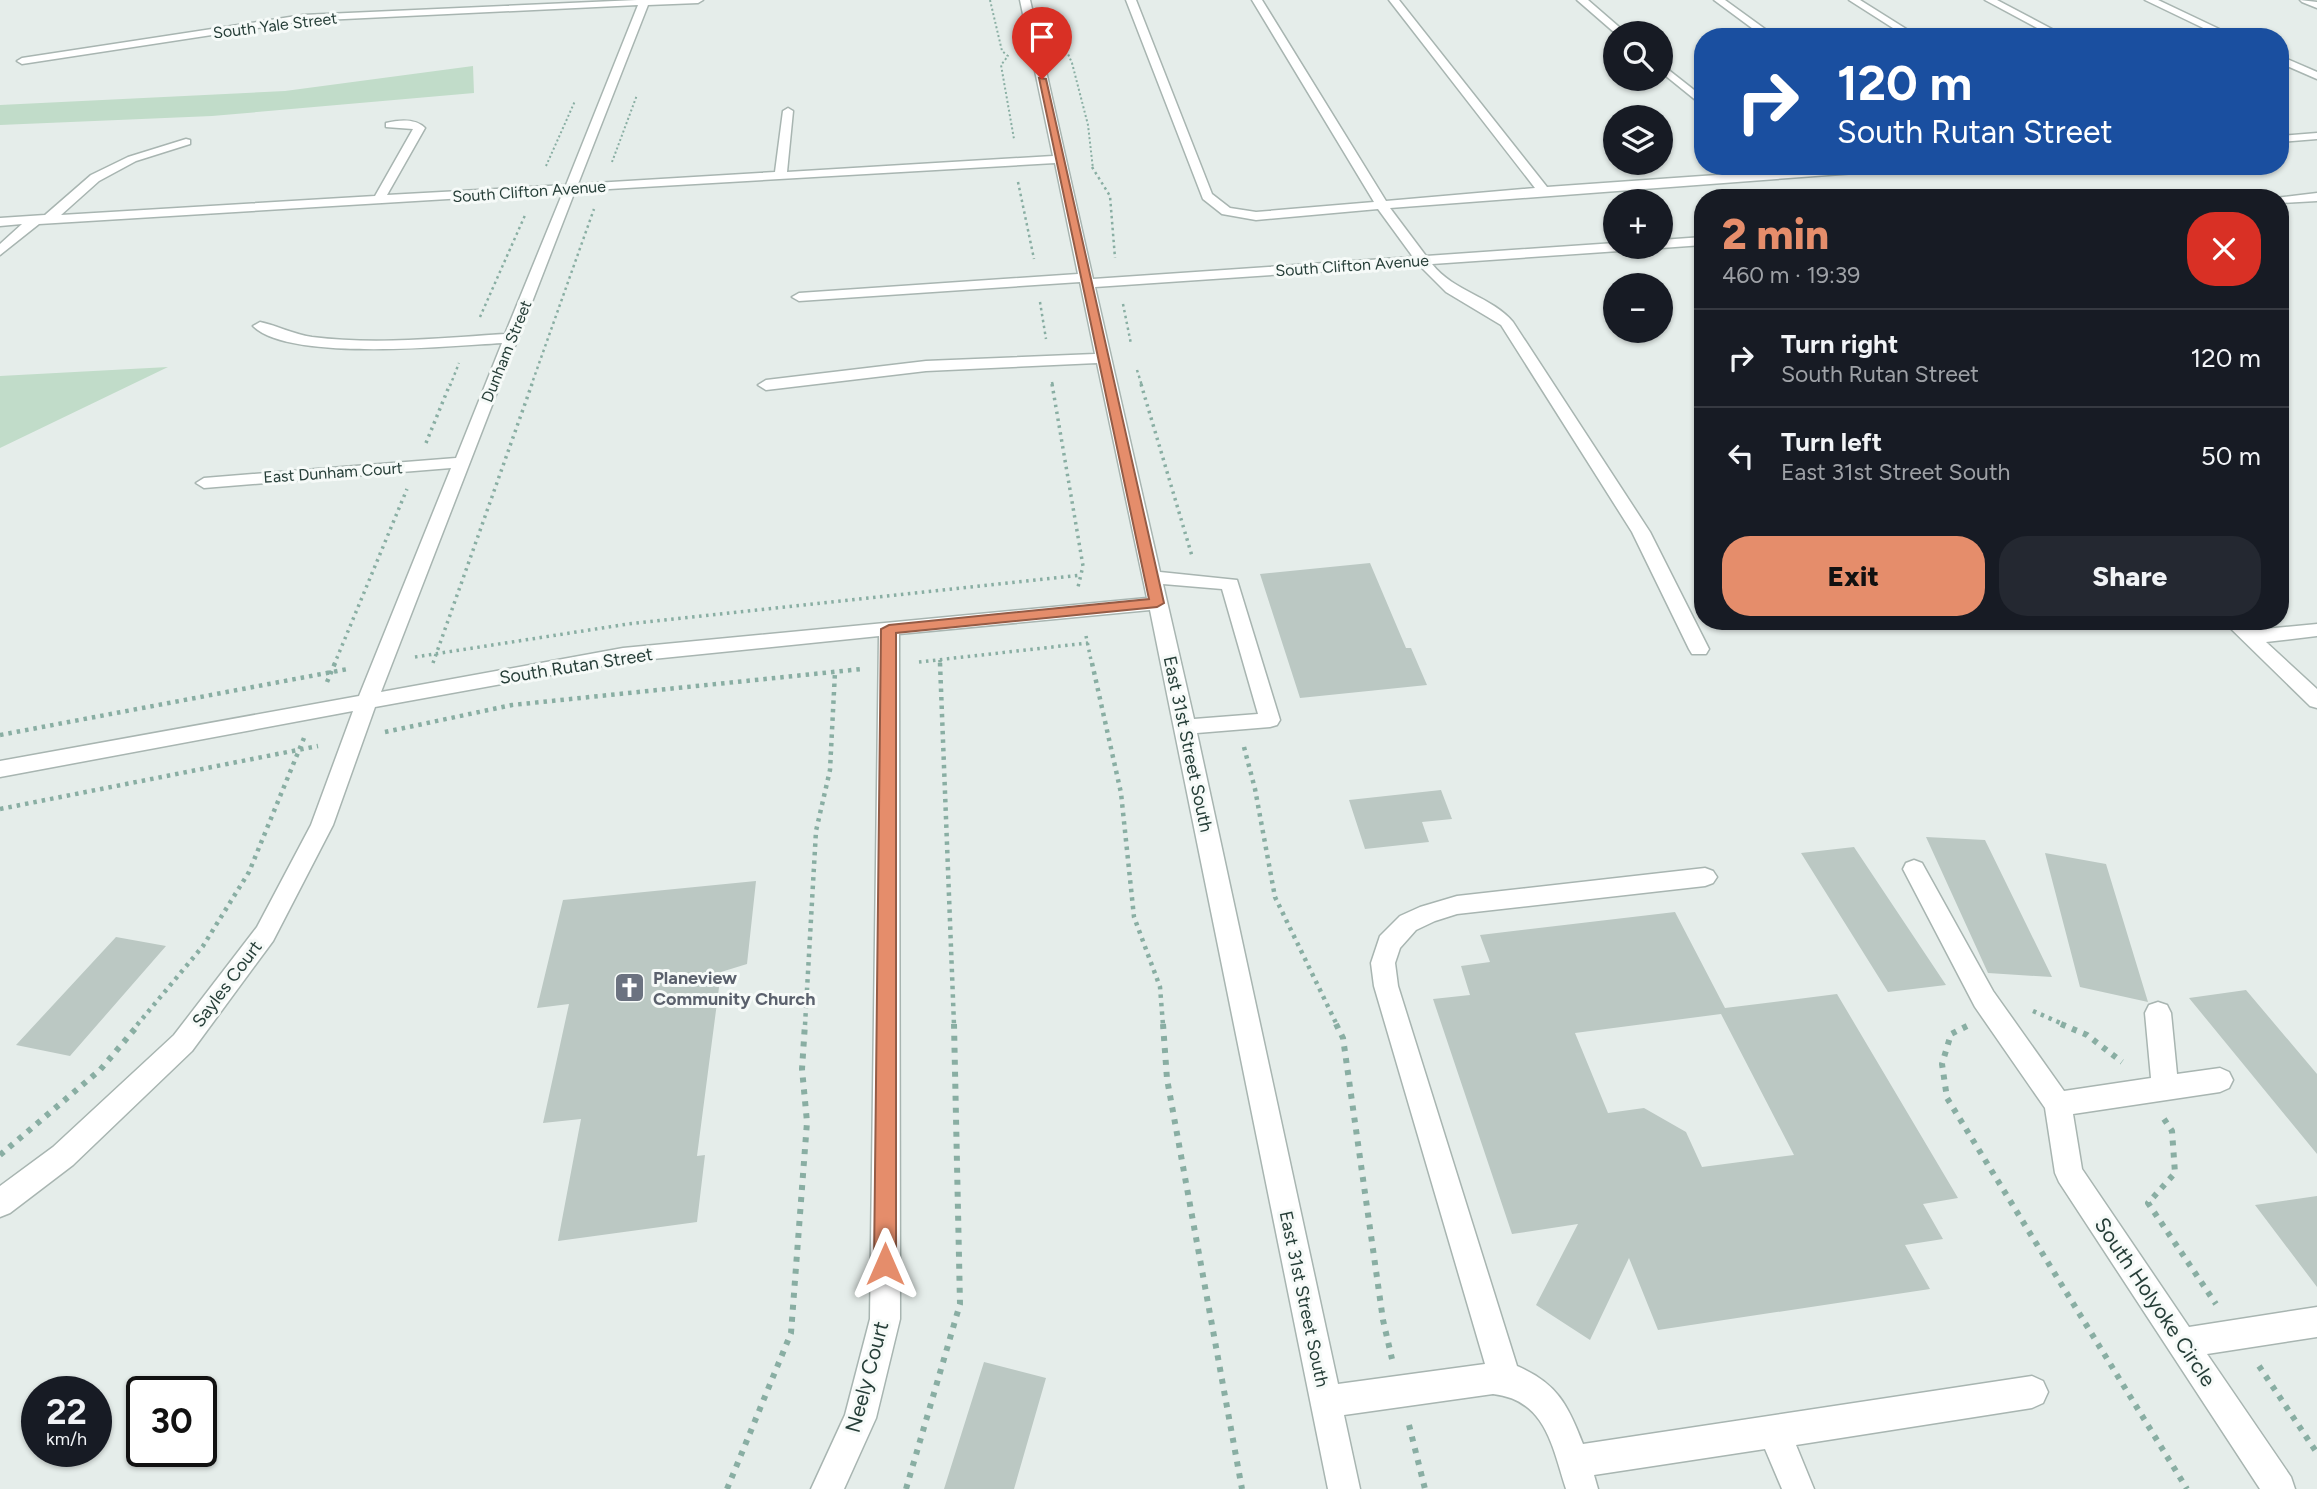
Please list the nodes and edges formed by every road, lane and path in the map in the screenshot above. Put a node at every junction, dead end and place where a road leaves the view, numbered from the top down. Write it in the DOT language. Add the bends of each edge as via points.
graph roads {
  1 [pos="698,0"];
  2 [pos="990,0"];
  3 [pos="1025,0"];
  4 [pos="1131,0"];
  5 [pos="1257,0"];
  6 [pos="1394,0"];
  7 [pos="1582,0"];
  8 [pos="1719,0"];
  9 [pos="1854,0"];
  10 [pos="1990,0"];
  11 [pos="2150,0"];
  12 [pos="2305,0"];
  13 [pos="645,1"];
  14 [pos="2317,5"];
  15 [pos="1607,21"];
  16 [pos="1758,28"];
  17 [pos="1899,28"];
  18 [pos="2044,28"];
  19 [pos="2211,28"];
  20 [pos="22,61"];
  21 [pos="2289,63"];
  22 [pos="2317,76"];
  23 [pos="1673,77"];
  24 [pos="581,89"];
  25 [pos="638,93"];
  26 [pos="1694,95"];
  27 [pos="788,111"];
  28 [pos="390,125"];
  29 [pos="2317,136"];
  30 [pos="2289,138"];
  31 [pos="186,142"];
  32 [pos="1059,159"];
  33 [pos="1016,161"];
  34 [pos="1725,175"];
  35 [pos="780,176"];
  36 [pos="603,186"];
  37 [pos="570,188"];
  38 [pos="536,191"];
  39 [pos="1544,191"];
  40 [pos="2317,197"];
  41 [pos="2289,199"];
  42 [pos="378,201"];
  43 [pos="1381,206"];
  44 [pos="49,219"];
  45 [pos="35,220"];
  46 [pos="0,222"];
  47 [pos="1694,242"];
  48 [pos="1673,243"];
  49 [pos="1603,248"];
  50 [pos="0,251"];
  51 [pos="1425,260"];
  52 [pos="1085,280"];
  53 [pos="1037,282"];
  54 [pos="799,297"];
  55 [pos="260,326"];
  56 [pos="511,338"];
  57 [pos="470,340"];
  58 [pos="1102,358"];
  59 [pos="1049,361"];
  60 [pos="766,385"];
  61 [pos="462,463"];
  62 [pos="417,466"];
  63 [pos="204,483"];
  64 [pos="1152,577"];
  65 [pos="1157,603"];
  66 [pos="1078,611"];
  67 [pos="889,629"];
  68 [pos="2242,630"];
  69 [pos="2317,630"];
  70 [pos="2249,637"];
  71 [pos="1088,643"];
  72 [pos="1699,649"];
  73 [pos="940,660"];
  74 [pos="888,666"];
  75 [pos="835,672"];
  76 [pos="423,692"];
  77 [pos="2317,701"];
  78 [pos="368,702"];
  79 [pos="315,712"];
  80 [pos="411,726"];
  81 [pos="1185,727"];
  82 [pos="354,738"];
  83 [pos="299,750"];
  84 [pos="0,769"];
  85 [pos="0,809"];
  86 [pos="1914,869"];
  87 [pos="1705,877"];
  88 [pos="2158,1013"];
  89 [pos="2220,1080"];
  90 [pos="2165,1089"];
  91 [pos="2057,1104"];
  92 [pos="0,1155"];
  93 [pos="0,1203"];
  94 [pos="2317,1322"];
  95 [pos="2182,1343"];
  96 [pos="1505,1378"];
  97 [pos="2032,1392"];
  98 [pos="1325,1402"];
  99 [pos="1774,1432"];
  100 [pos="1577,1476"];
  101 [pos="727,1489"];
  102 [pos="827,1489"];
  103 [pos="905,1489"];
  104 [pos="1242,1489"];
  105 [pos="1344,1489"];
  106 [pos="1798,1489"];
  107 [pos="2279,1489"];
  1 -- 13 [label="street, South Yale Street"];
  2 -- 33 [label="path" via="1002,51 1008,56 1001,65"];
  3 -- 32 [label="street, East 31st Street South"];
  4 -- 43 [label="street" via="1207,196 1226,211 1255,216"];
  5 -- 43 [label="street"];
  6 -- 39 [label="street"];
  7 -- 15 [label="street"];
  8 -- 16 [label="street"];
  9 -- 17 [label="street"];
  10 -- 18 [label="street"];
  11 -- 19 [label="street"];
  12 -- 14 [label="street"];
  13 -- 20 [label="street, South Yale Street" via="303,18"];
  13 -- 37 [label="street, Dunham Street"];
  21 -- 22 [label="street"];
  23 -- 26 [label="street"];
  24 -- 38 [label="path"];
  25 -- 36 [label="path"];
  27 -- 35 [label="street"];
  28 -- 42 [label="street" via="419,128"];
  29 -- 30 [label="street"];
  31 -- 44 [label="street" via="104,173"];
  32 -- 33 [label="street, South Clifton Avenue"];
  32 -- 52 [label="street, East 31st Street South"];
  33 -- 35 [label="street, South Clifton Avenue"];
  33 -- 53 [label="path"];
  34 -- 39 [label="street"];
  35 -- 36 [label="street, South Clifton Avenue"];
  36 -- 37 [label="street, South Clifton Avenue"];
  36 -- 76 [label="path"];
  37 -- 38 [label="street, South Clifton Avenue"];
  37 -- 56 [label="street, Dunham Street"];
  38 -- 42 [label="street, South Clifton Avenue"];
  38 -- 57 [label="path"];
  39 -- 43 [label="street"];
  40 -- 41 [label="street"];
  42 -- 44 [label="street, South Clifton Avenue"];
  43 -- 51 [label="street"];
  44 -- 45 [label="street, South Clifton Avenue"];
  45 -- 46 [label="street, South Clifton Avenue"];
  45 -- 50 [label="street"];
  47 -- 48 [label="street"];
  49 -- 51 [label="street, South Clifton Avenue"];
  51 -- 52 [label="street, South Clifton Avenue"];
  51 -- 72 [label="street" via="1442,282 1506,322 1642,532"];
  52 -- 53 [label="street, South Clifton Avenue"];
  52 -- 58 [label="street, East 31st Street South"];
  53 -- 54 [label="street, South Clifton Avenue"];
  53 -- 59 [label="path"];
  55 -- 57 [label="street" via="274,334 314,342"];
  56 -- 57 [label="street"];
  56 -- 61 [label="street, Dunham Street"];
  57 -- 62 [label="path"];
  58 -- 59 [label="street"];
  58 -- 64 [label="street, East 31st Street South"];
  59 -- 60 [label="street" via="926,366"];
  59 -- 66 [label="path" via="1083,566 1075,600"];
  61 -- 62 [label="street, East Dunham Court"];
  61 -- 78 [label="street, Dunham Street"];
  62 -- 63 [label="street, East Dunham Court"];
  62 -- 79 [label="path"];
  64 -- 65 [label="street, East 31st Street South"];
  64 -- 81 [label="street" via="1230,584 1270,720"];
  65 -- 66 [label="street, South Rutan Street"];
  65 -- 81 [label="street, East 31st Street South"];
  66 -- 67 [label="street, South Rutan Street"];
  66 -- 71 [label="path"];
  67 -- 74 [label="street, Neely Court"];
  67 -- 76 [label="street, South Rutan Street" via="623,655"];
  68 -- 70 [label="street"];
  69 -- 70 [label="street"];
  70 -- 77 [label="street"];
  71 -- 73 [label="path"];
  71 -- 104 [label="path" via="1121,793 1133,918 1160,988 1167,1079"];
  73 -- 74 [label="path"];
  73 -- 103 [label="path" via="960,1304"];
  74 -- 75 [label="path"];
  74 -- 102 [label="street, Neely Court" via="885,1318 860,1418"];
  75 -- 80 [label="path" via="512,705"];
  75 -- 101 [label="path" via="830,770 816,844 802,1069 807,1122 791,1333"];
  76 -- 78 [label="street, South Rutan Street"];
  76 -- 80 [label="path"];
  78 -- 79 [label="street, South Rutan Street"];
  78 -- 82 [label="street, Sayles Court"];
  79 -- 83 [label="path"];
  79 -- 84 [label="street, South Rutan Street"];
  80 -- 82 [label="path"];
  81 -- 98 [label="street, East 31st Street South"];
  82 -- 83 [label="path"];
  82 -- 93 [label="street, Sayles Court" via="322,825 265,934 183,1043 63,1156"];
  83 -- 85 [label="path"];
  83 -- 92 [label="path" via="249,872 203,946 100,1070"];
  86 -- 91 [label="street" via="1984,999"];
  87 -- 96 [label="street" via="1457,905 1408,923 1389,943 1383,963 1386,986"];
  88 -- 90 [label="street"];
  89 -- 90 [label="street"];
  90 -- 91 [label="street"];
  91 -- 95 [label="street, South Holyoke Circle" via="2069,1173"];
  94 -- 95 [label="street"];
  95 -- 107 [label="street, South Holyoke Circle"];
  96 -- 98 [label="street"];
  96 -- 100 [label="street" via="1528,1385 1544,1397 1558,1419"];
  97 -- 99 [label="street"];
  98 -- 105 [label="street, East 31st Street South"];
  99 -- 100 [label="street"];
  99 -- 106 [label="street"];
}
